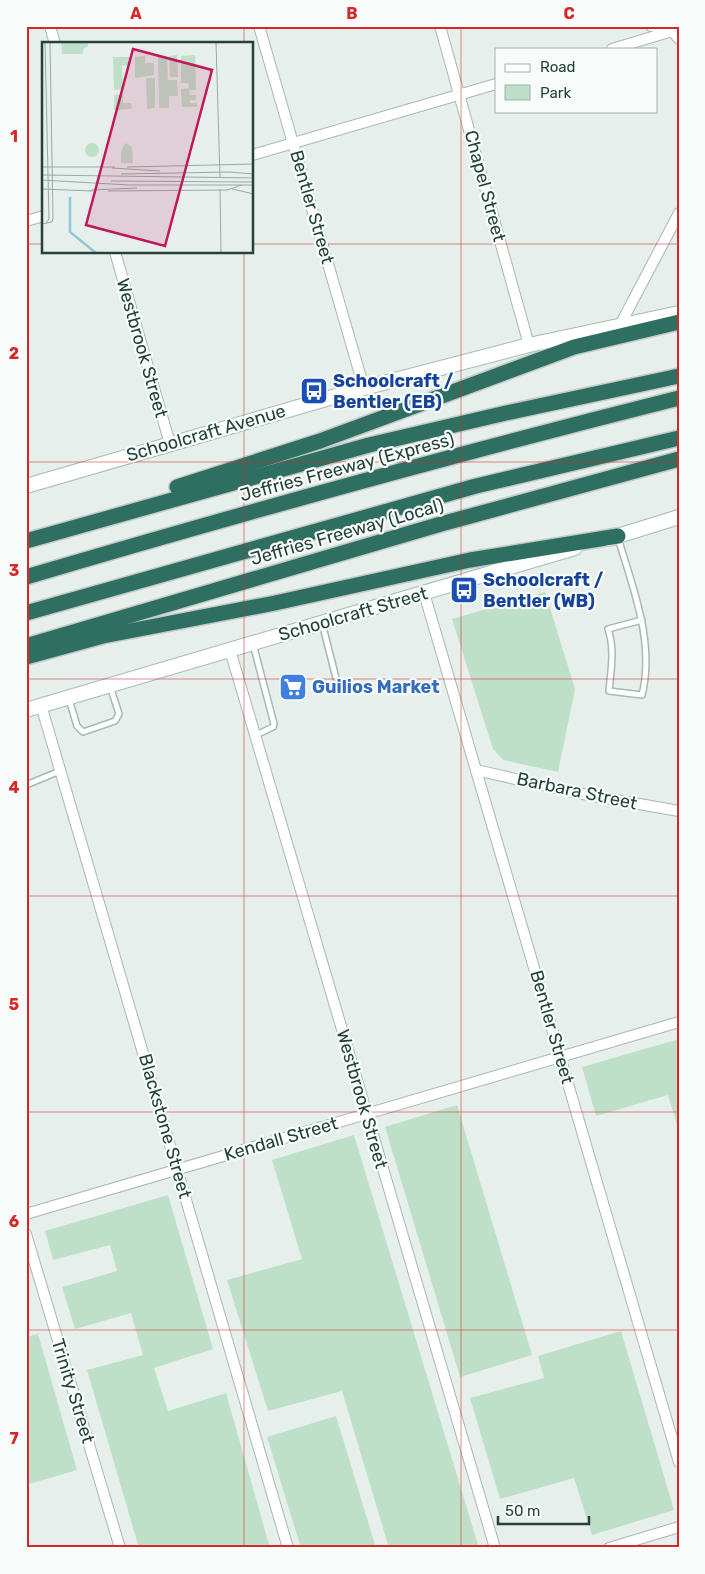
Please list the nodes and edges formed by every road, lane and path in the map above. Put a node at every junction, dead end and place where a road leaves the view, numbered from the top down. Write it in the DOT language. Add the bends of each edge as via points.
graph roads {
  1 [pos="50,26"];
  2 [pos="259,26"];
  3 [pos="440,26"];
  4 [pos="651,26"];
  5 [pos="676,33"];
  6 [pos="54,42"];
  7 [pos="616,48"];
  8 [pos="495,84"];
  9 [pos="460,94"];
  10 [pos="293,142"];
  11 [pos="254,154"];
  12 [pos="679,213"];
  13 [pos="42,217"];
  14 [pos="26,221"];
  15 [pos="116,254"];
  16 [pos="679,313"];
  17 [pos="679,322"];
  18 [pos="620,327"];
  19 [pos="529,345"];
  20 [pos="679,376"];
  21 [pos="364,388"];
  22 [pos="679,398"];
  23 [pos="679,438"];
  24 [pos="170,444"];
  25 [pos="679,459"];
  26 [pos="26,486"];
  27 [pos="679,517"];
  28 [pos="53,533"];
  29 [pos="618,536"];
  30 [pos="26,541"];
  31 [pos="26,577"];
  32 [pos="424,593"];
  33 [pos="26,613"];
  34 [pos="642,620"];
  35 [pos="322,623"];
  36 [pos="253,643"];
  37 [pos="26,646"];
  38 [pos="230,650"];
  39 [pos="26,657"];
  40 [pos="336,678"];
  41 [pos="110,685"];
  42 [pos="68,697"];
  43 [pos="41,705"];
  44 [pos="26,710"];
  45 [pos="256,735"];
  46 [pos="476,770"];
  47 [pos="60,771"];
  48 [pos="26,785"];
  49 [pos="678,813"];
  50 [pos="679,1022"];
  51 [pos="560,1056"];
  52 [pos="366,1114"];
  53 [pos="177,1169"];
  54 [pos="26,1214"];
  55 [pos="26,1234"];
  56 [pos="679,1462"];
  57 [pos="679,1527"];
  58 [pos="120,1548"];
  59 [pos="288,1548"];
  60 [pos="495,1548"];
  61 [pos="609,1548"];
  1 -- 6 [label="street"];
  2 -- 10 [label="street, Bentler Street"];
  3 -- 9 [label="street, Chapel Street"];
  4 -- 5 [label="street"];
  5 -- 7 [label="street"];
  8 -- 9 [label="street"];
  9 -- 10 [label="street"];
  9 -- 19 [label="street, Chapel Street"];
  10 -- 11 [label="street"];
  10 -- 21 [label="street, Bentler Street"];
  12 -- 18 [label="street"];
  13 -- 14 [label="street"];
  15 -- 24 [label="street, Westbrook Street"];
  16 -- 18 [label="main road, Schoolcraft Avenue"];
  17 -- 28 [label="highway" via="574,347 320,441 132,502"];
  18 -- 19 [label="main road, Schoolcraft Avenue"];
  19 -- 21 [label="main road, Schoolcraft Avenue"];
  20 -- 28 [label="highway" via="369,446"];
  21 -- 24 [label="main road, Schoolcraft Avenue"];
  22 -- 31 [label="highway, Jeffries Freeway (Express)" via="196,527"];
  23 -- 33 [label="highway" via="476,486"];
  24 -- 26 [label="main road, Schoolcraft Avenue"];
  25 -- 37 [label="highway, Jeffries Freeway (Local)" via="441,524"];
  27 -- 29 [label="main road, Schoolcraft Street"];
  28 -- 30 [label="highway"];
  29 -- 32 [label="main road, Schoolcraft Street"];
  29 -- 34 [label="lane"];
  29 -- 39 [label="highway" via="470,560 275,603 103,636"];
  32 -- 35 [label="main road, Schoolcraft Street"];
  32 -- 46 [label="street, Bentler Street"];
  34 -- 34 [label="lane" via="646,677 642,695 609,691 612,665 608,629"];
  35 -- 36 [label="main road, Schoolcraft Street"];
  35 -- 40 [label="lane"];
  36 -- 38 [label="main road, Schoolcraft Street"];
  36 -- 45 [label="lane" via="274,724 273,728"];
  38 -- 41 [label="main road, Schoolcraft Street"];
  38 -- 45 [label="street, Westbrook Street"];
  41 -- 42 [label="main road, Schoolcraft Street"];
  41 -- 42 [label="lane" via="119,714 115,722 83,732 77,726"];
  42 -- 43 [label="main road, Schoolcraft Street"];
  43 -- 44 [label="main road, Schoolcraft Street"];
  43 -- 47 [label="street, Blackstone Street"];
  45 -- 52 [label="street, Westbrook Street"];
  46 -- 49 [label="street, Barbara Street"];
  46 -- 51 [label="street, Bentler Street"];
  47 -- 48 [label="lane"];
  47 -- 53 [label="street, Blackstone Street"];
  50 -- 51 [label="street, Kendall Street"];
  51 -- 52 [label="street, Kendall Street"];
  51 -- 56 [label="street, Bentler Street"];
  52 -- 53 [label="street, Kendall Street"];
  52 -- 60 [label="street, Westbrook Street"];
  53 -- 54 [label="street, Kendall Street"];
  53 -- 59 [label="street, Blackstone Street"];
  55 -- 58 [label="street, Trinity Street"];
  57 -- 61 [label="street"];
}
